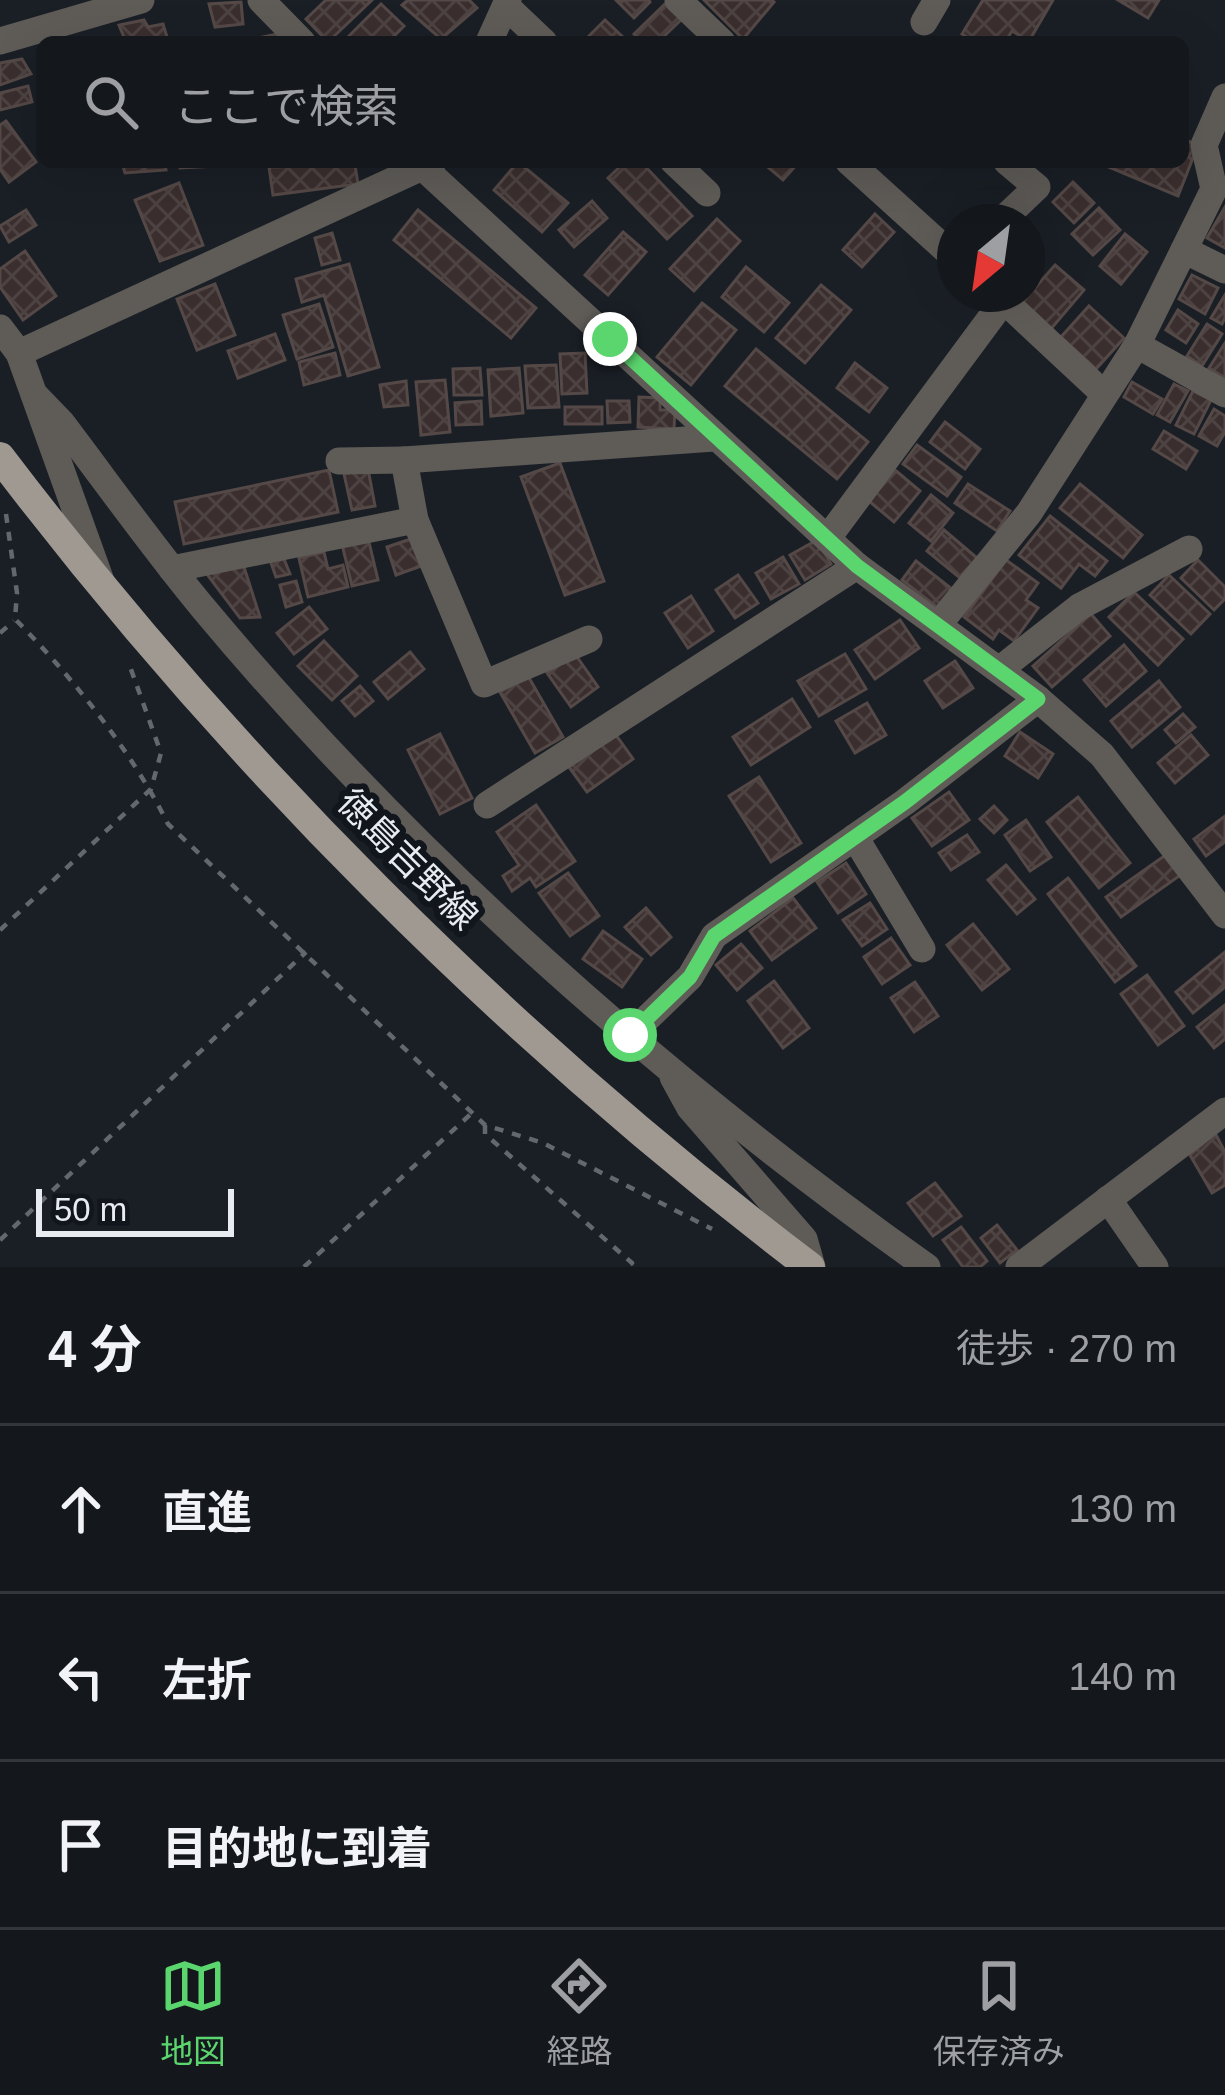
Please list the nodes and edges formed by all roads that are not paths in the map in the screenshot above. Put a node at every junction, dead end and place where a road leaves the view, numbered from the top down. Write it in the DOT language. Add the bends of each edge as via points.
graph roads {
  1 [pos="141,0"];
  2 [pos="261,0"];
  3 [pos="678,0"];
  4 [pos="501,5"];
  5 [pos="92,29"];
  6 [pos="36,36"];
  7 [pos="38,36"];
  8 [pos="296,36"];
  9 [pos="491,36"];
  10 [pos="537,36"];
  11 [pos="716,36"];
  12 [pos="0,41"];
  13 [pos="1225,97"];
  14 [pos="415,168"];
  15 [pos="428,168"];
  16 [pos="680,168"];
  17 [pos="856,168"];
  18 [pos="1014,168"];
  19 [pos="706,193"];
  20 [pos="1019,204"];
  21 [pos="937,242"];
  22 [pos="1184,250"];
  23 [pos="1225,270"];
  24 [pos="990,312"];
  25 [pos="1017,312"];
  26 [pos="0,328"];
  27 [pos="1137,345"];
  28 [pos="10,351"];
  29 [pos="1103,393"];
  30 [pos="34,394"];
  31 [pos="1225,394"];
  32 [pos="714,438"];
  33 [pos="0,458"];
  34 [pos="404,460"];
  35 [pos="339,461"];
  36 [pos="415,520"];
  37 [pos="830,536"];
  38 [pos="1190,548"];
  39 [pos="857,566"];
  40 [pos="172,569"];
  41 [pos="106,593"];
  42 [pos="938,625"];
  43 [pos="589,639"];
  44 [pos="999,670"];
  45 [pos="1038,699"];
  46 [pos="487,805"];
  47 [pos="855,837"];
  48 [pos="1225,915"];
  49 [pos="922,949"];
  50 [pos="630,1035"];
  51 [pos="666,1063"];
  52 [pos="1225,1111"];
  53 [pos="1108,1199"];
  54 [pos="811,1267"];
  55 [pos="928,1267"];
  56 [pos="1019,1267"];
  57 [pos="1155,1267"];
  1 -- 5 [label="street"];
  2 -- 8 [label="street"];
  3 -- 11 [label="street"];
  4 -- 9 [label="street"];
  4 -- 10 [label="street"];
  5 -- 7 [label="street"];
  6 -- 12 [label="street"];
  13 -- 22 [label="street" via="1204,145 1214,189"];
  14 -- 28 [label="street"];
  15 -- 32 [label="street"];
  16 -- 19 [label="street"];
  17 -- 21 [label="street"];
  18 -- 20 [label="street" via="1036,187"];
  22 -- 23 [label="street"];
  22 -- 27 [label="street"];
  24 -- 37 [label="street"];
  25 -- 29 [label="street"];
  26 -- 28 [label="street"];
  27 -- 29 [label="street"];
  27 -- 31 [label="street"];
  28 -- 30 [label="street"];
  29 -- 42 [label="street" via="1029,513"];
  30 -- 40 [label="street"];
  30 -- 41 [label="street"];
  32 -- 34 [label="street"];
  32 -- 37 [label="street"];
  33 -- 41 [label="main road, 徳島吉野線"];
  34 -- 35 [label="street"];
  34 -- 36 [label="street"];
  36 -- 40 [label="street"];
  36 -- 43 [label="street" via="484,684"];
  37 -- 39 [label="street"];
  38 -- 44 [label="street" via="1078,607"];
  39 -- 42 [label="street"];
  39 -- 46 [label="street"];
  40 -- 50 [label="street" via="320,740"];
  41 -- 54 [label="main road, 徳島吉野線" via="393,904 531,1033"];
  42 -- 44 [label="street"];
  44 -- 45 [label="street"];
  45 -- 47 [label="street"];
  45 -- 48 [label="street" via="1102,755"];
  47 -- 49 [label="street"];
  47 -- 50 [label="street" via="714,936 690,977"];
  50 -- 51 [label="street"];
  51 -- 54 [label="street" via="690,1108 804,1239"];
  51 -- 55 [label="street"];
  52 -- 53 [label="street"];
  53 -- 56 [label="street"];
  53 -- 57 [label="street"];
}
